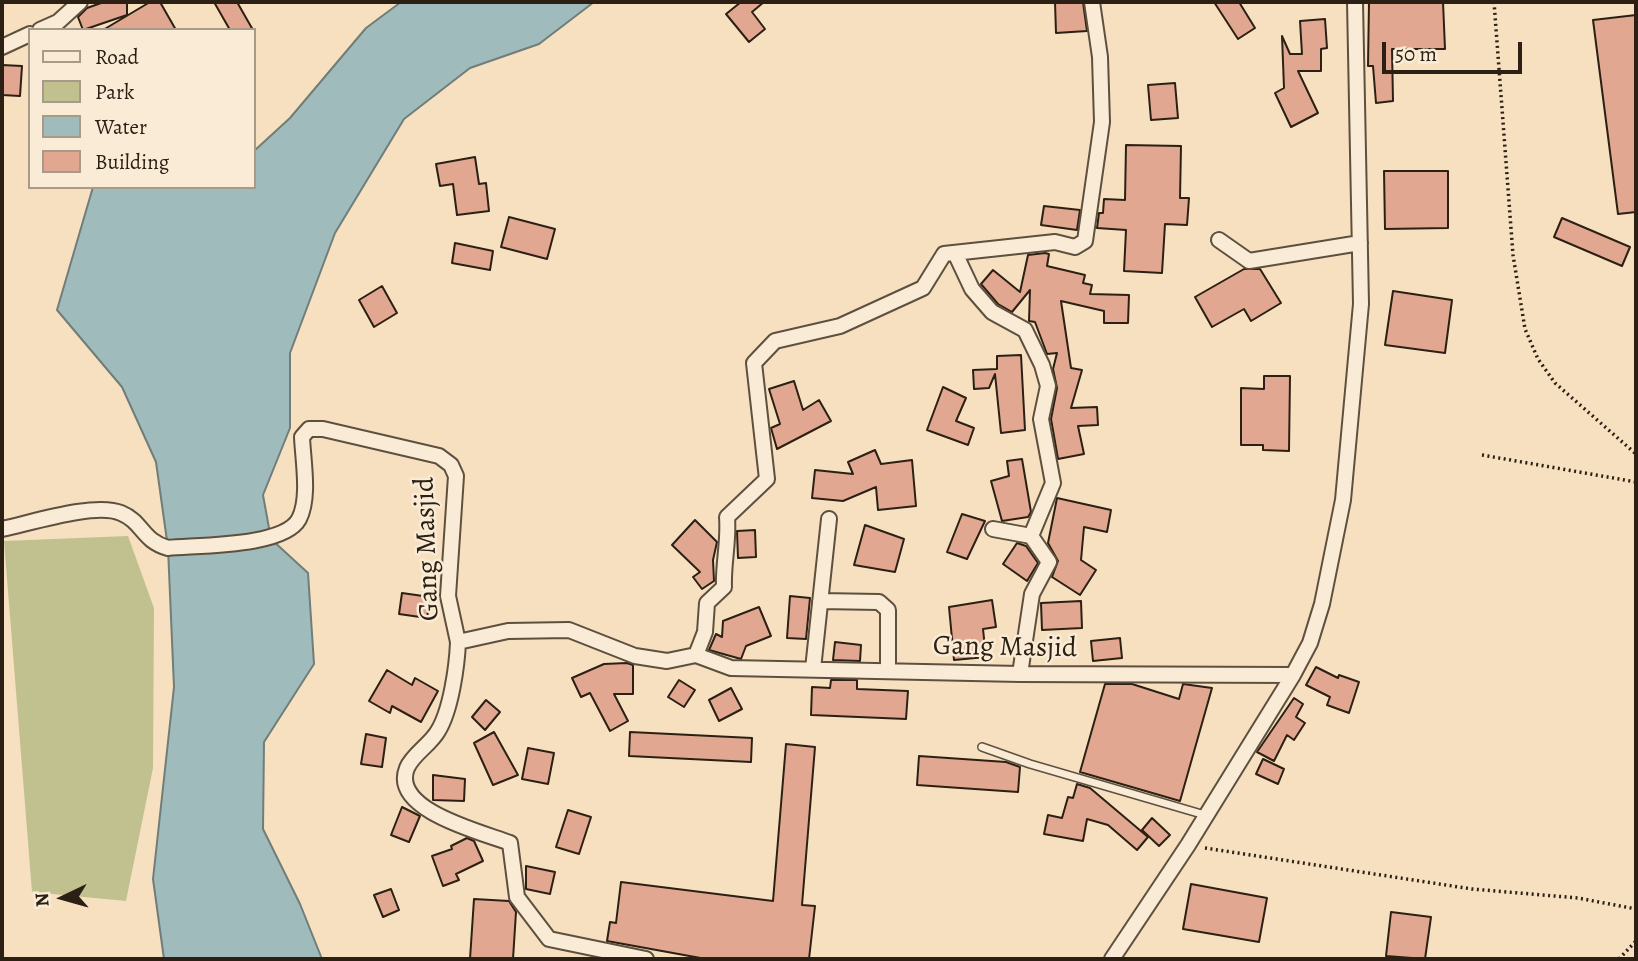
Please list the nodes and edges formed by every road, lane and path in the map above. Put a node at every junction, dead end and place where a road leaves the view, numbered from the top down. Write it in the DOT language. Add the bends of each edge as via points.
graph roads {
  1 [pos="80,2"];
  2 [pos="1092,2"];
  3 [pos="1355,2"];
  4 [pos="1494,2"];
  5 [pos="44,28"];
  6 [pos="28,35"];
  7 [pos="2,47"];
  8 [pos="1219,240"];
  9 [pos="1360,243"];
  10 [pos="955,253"];
  11 [pos="1636,454"];
  12 [pos="1482,455"];
  13 [pos="1636,482"];
  14 [pos="829,519"];
  15 [pos="2,529"];
  16 [pos="993,529"];
  17 [pos="1031,536"];
  18 [pos="820,601"];
  19 [pos="458,642"];
  20 [pos="696,655"];
  21 [pos="813,669"];
  22 [pos="888,670"];
  23 [pos="1020,674"];
  24 [pos="1293,675"];
  25 [pos="982,747"];
  26 [pos="1205,815"];
  27 [pos="1188,845"];
  28 [pos="1636,909"];
  29 [pos="1636,941"];
  30 [pos="646,959"];
  31 [pos="1112,959"];
  32 [pos="1619,959"];
  1 -- 5 [label="street"];
  2 -- 10 [label="street" via="1102,122 1085,241 1075,247 1055,242"];
  3 -- 9 [label="street"];
  4 -- 11 [label="path" via="1513,255 1525,329 1555,383"];
  6 -- 7 [label="street"];
  8 -- 9 [label="street" via="1249,261"];
  9 -- 24 [label="street" via="1361,304 1343,500 1318,617"];
  10 -- 17 [label="street" via="972,289 992,312 1025,330 1048,387 1041,419 1053,483"];
  10 -- 20 [label="street" via="944,254 922,288 839,326 775,341 754,363 767,479 727,517 724,587 707,603 705,632"];
  12 -- 13 [label="path"];
  14 -- 18 [label="street"];
  15 -- 19 [label="street, Gang Masjid" via="110,510 133,521 153,544 169,548 271,539 298,520 303,505 302,437 309,429 439,456 456,476 448,596"];
  16 -- 17 [label="street"];
  17 -- 23 [label="street" via="1049,562 1032,594"];
  18 -- 21 [label="street"];
  18 -- 22 [label="street" via="879,602 888,610"];
  19 -- 20 [label="street, Gang Masjid" via="508,631 569,630 635,656 667,660"];
  19 -- 30 [label="street" via="457,668 439,731 408,765 404,780 408,796 433,813 510,843 517,897 549,939"];
  20 -- 21 [label="street, Gang Masjid" via="731,668"];
  21 -- 22 [label="street, Gang Masjid"];
  22 -- 23 [label="street, Gang Masjid"];
  23 -- 24 [label="street, Gang Masjid"];
  24 -- 26 [label="street"];
  25 -- 26 [label="lane"];
  26 -- 27 [label="street"];
  27 -- 28 [label="path"];
  27 -- 31 [label="street"];
  29 -- 32 [label="path"];
}
